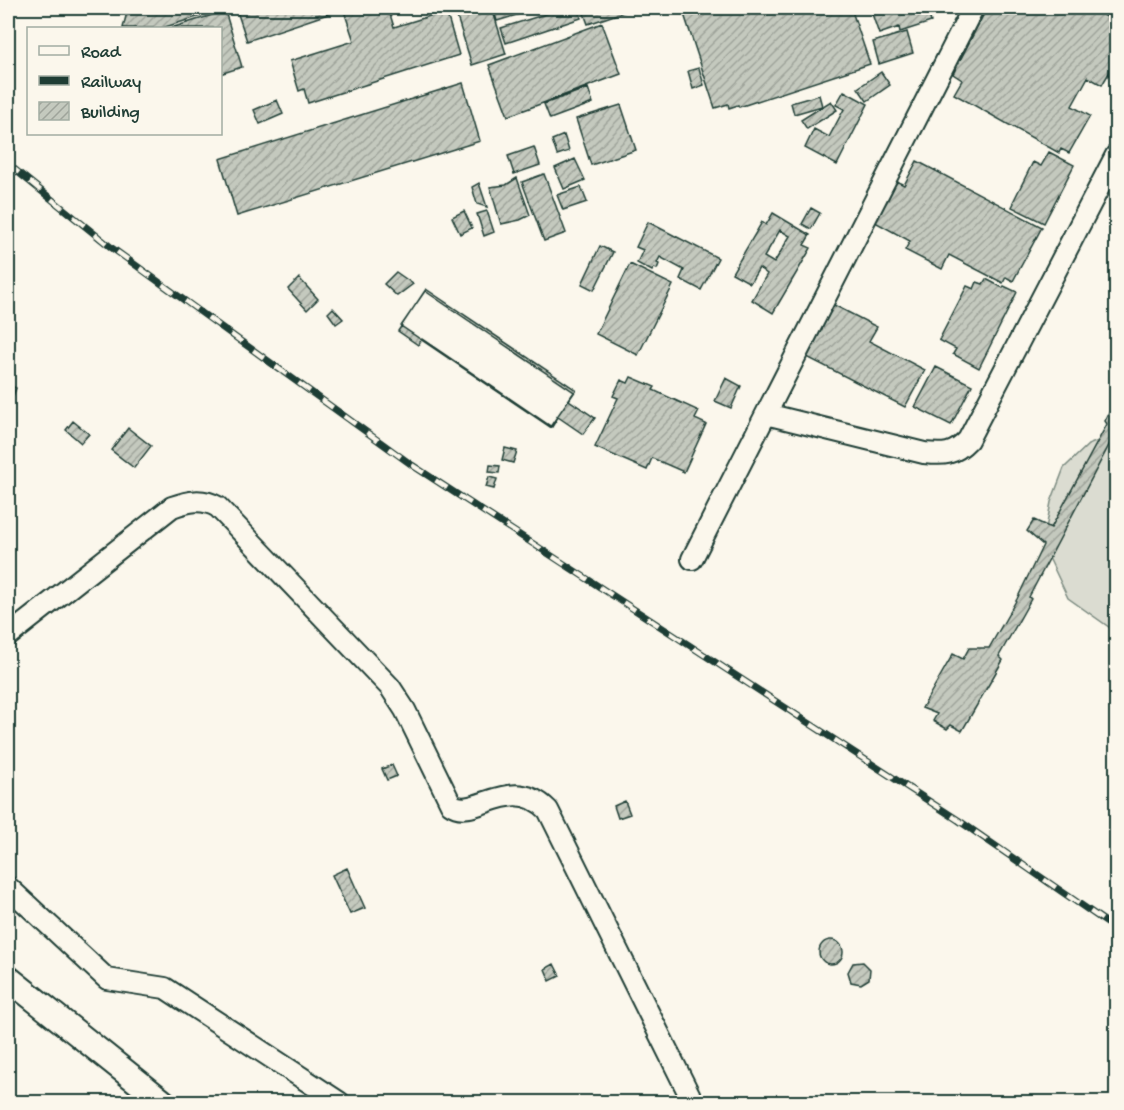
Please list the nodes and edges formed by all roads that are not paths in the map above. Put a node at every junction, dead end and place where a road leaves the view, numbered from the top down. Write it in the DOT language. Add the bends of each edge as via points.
graph roads {
  1 [pos="973,8"];
  2 [pos="1116,155"];
  3 [pos="766,414"];
  4 [pos="692,559"];
  5 [pos="8,636"];
  6 [pos="8,887"];
  7 [pos="8,978"];
  8 [pos="163,1102"];
  9 [pos="339,1102"];
  10 [pos="693,1102"];
  1 -- 3 [label="street"];
  2 -- 3 [label="street" via="969,440 958,450 942,455 924,453"];
  3 -- 4 [label="street"];
  5 -- 10 [label="street" via="172,507 199,500 218,507 390,687 451,804 463,808 515,794 535,799 548,810"];
  6 -- 9 [label="street" via="107,979 165,988"];
  7 -- 8 [label="main road"];
}
